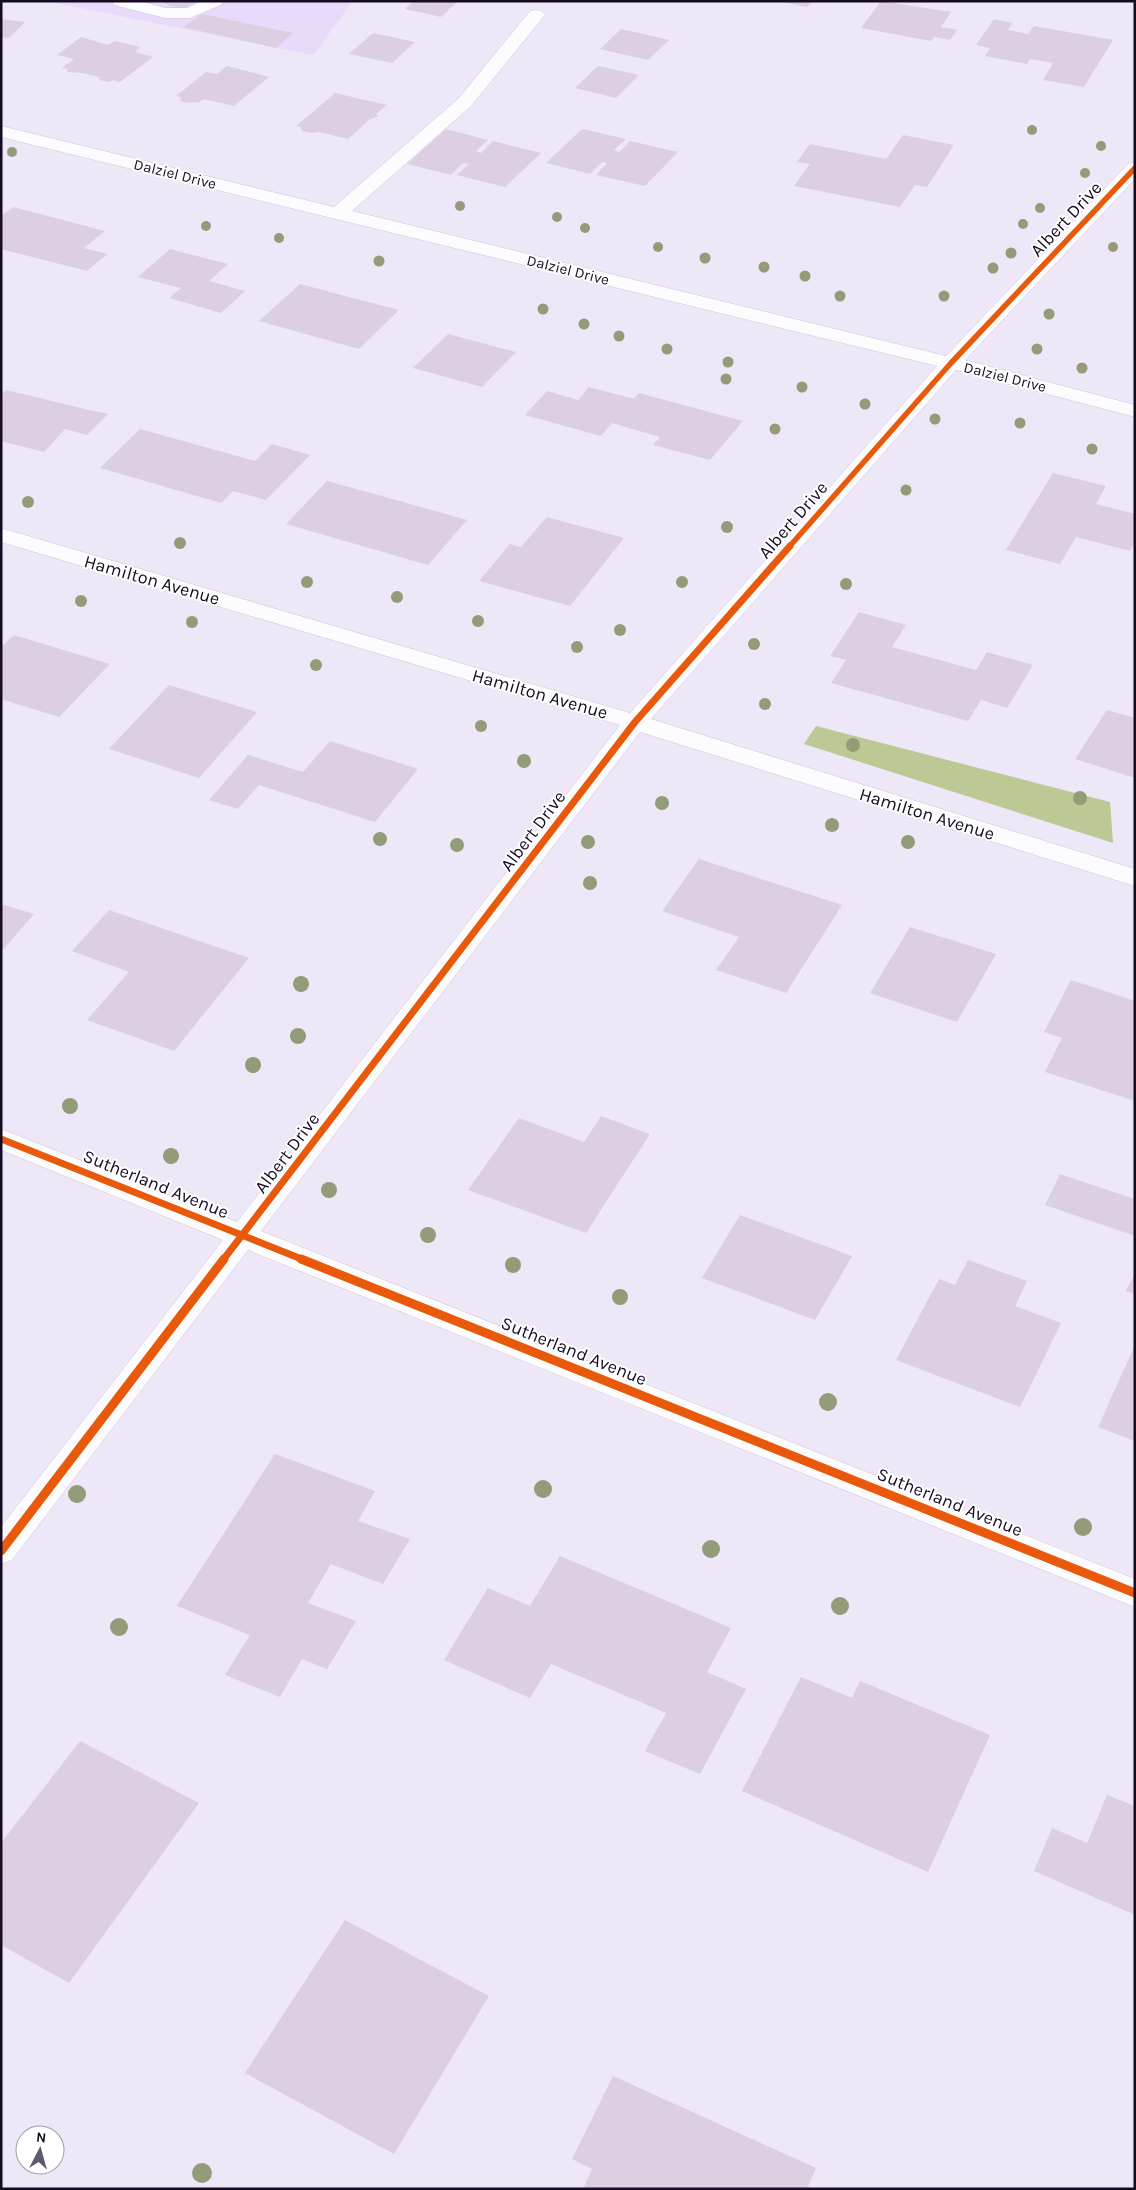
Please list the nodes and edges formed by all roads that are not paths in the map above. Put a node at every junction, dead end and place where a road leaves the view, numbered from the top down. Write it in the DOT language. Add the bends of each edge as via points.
graph roads {
  1 [pos="120,1"];
  2 [pos="215,1"];
  3 [pos="536,15"];
  4 [pos="1,131"];
  5 [pos="1135,168"];
  6 [pos="337,214"];
  7 [pos="950,363"];
  8 [pos="1135,411"];
  9 [pos="1,535"];
  10 [pos="635,722"];
  11 [pos="1135,878"];
  12 [pos="1,1139"];
  13 [pos="243,1234"];
  14 [pos="1,1551"];
  15 [pos="1135,1592"];
  1 -- 2 [label="street" via="166,13 190,13"];
  3 -- 6 [label="street" via="465,102"];
  4 -- 6 [label="street, Dalziel Drive"];
  5 -- 7 [label="street, Albert Drive"];
  6 -- 7 [label="street, Dalziel Drive"];
  7 -- 8 [label="street, Dalziel Drive"];
  7 -- 10 [label="street, Albert Drive"];
  9 -- 10 [label="street, Hamilton Avenue"];
  10 -- 11 [label="street, Hamilton Avenue"];
  10 -- 13 [label="street, Albert Drive"];
  12 -- 13 [label="street, Sutherland Avenue"];
  13 -- 14 [label="street, Albert Drive"];
  13 -- 15 [label="street, Sutherland Avenue"];
}
